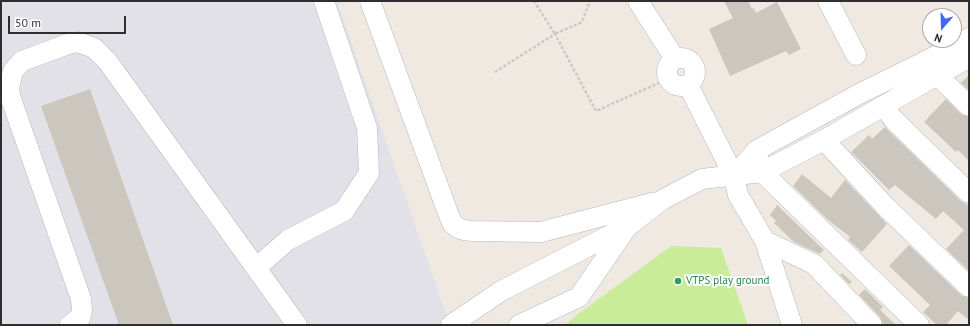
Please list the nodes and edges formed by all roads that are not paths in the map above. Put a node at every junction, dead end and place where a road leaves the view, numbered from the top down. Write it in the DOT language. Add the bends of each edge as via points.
graph roads {
  1 [pos="324,1"];
  2 [pos="370,1"];
  3 [pos="638,1"];
  4 [pos="828,1"];
  5 [pos="969,38"];
  6 [pos="856,55"];
  7 [pos="969,58"];
  8 [pos="675,59"];
  9 [pos="932,67"];
  10 [pos="688,85"];
  11 [pos="969,106"];
  12 [pos="884,107"];
  13 [pos="824,140"];
  14 [pos="757,150"];
  15 [pos="762,172"];
  16 [pos="734,176"];
  17 [pos="969,193"];
  18 [pos="662,200"];
  19 [pos="628,226"];
  20 [pos="765,241"];
  21 [pos="256,268"];
  22 [pos="969,287"];
  23 [pos="70,325"];
  24 [pos="297,325"];
  25 [pos="451,325"];
  26 [pos="519,325"];
  27 [pos="792,325"];
  28 [pos="872,325"];
  29 [pos="919,325"];
  1 -- 21 [label="street" via="367,128 369,173 344,211 288,240"];
  2 -- 18 [label="street" via="448,213 458,228 472,231 541,232"];
  3 -- 8 [label="street"];
  4 -- 6 [label="street"];
  5 -- 9 [label="street"];
  7 -- 9 [label="street"];
  8 -- 10 [label="street" via="689,60 695,68 694,78"];
  8 -- 10 [label="street" via="668,66 666,75 674,86"];
  9 -- 11 [label="street"];
  9 -- 12 [label="street"];
  9 -- 14 [label="street" via="859,94"];
  10 -- 16 [label="street"];
  12 -- 13 [label="street"];
  12 -- 17 [label="street" via="894,120"];
  13 -- 15 [label="street"];
  13 -- 22 [label="street" via="886,207"];
  14 -- 15 [label="street"];
  14 -- 16 [label="street"];
  15 -- 16 [label="street"];
  15 -- 29 [label="street"];
  16 -- 18 [label="street" via="702,179"];
  16 -- 20 [label="street" via="738,196"];
  18 -- 19 [label="street"];
  19 -- 25 [label="street" via="501,291"];
  19 -- 26 [label="street" via="579,297"];
  20 -- 27 [label="street"];
  20 -- 28 [label="street" via="814,264"];
  21 -- 23 [label="street" via="108,62 86,44 68,44 22,61 14,71 9,88 81,299 80,318"];
  21 -- 24 [label="street"];
}
